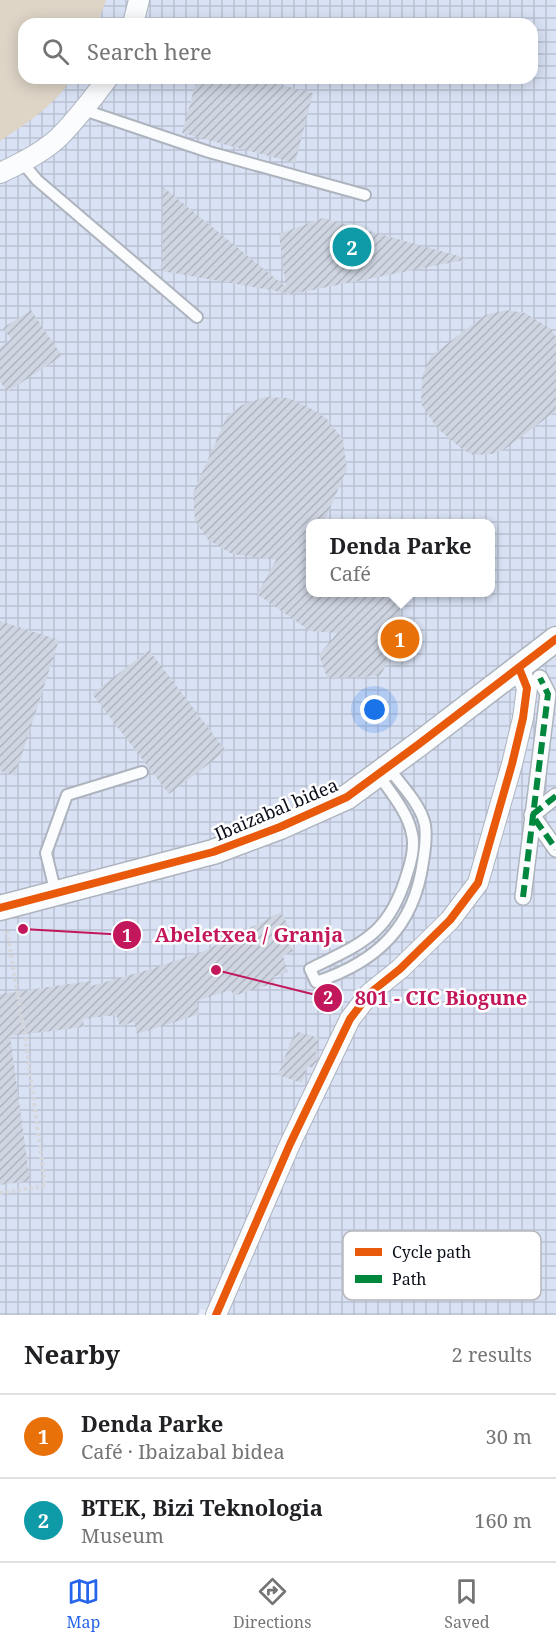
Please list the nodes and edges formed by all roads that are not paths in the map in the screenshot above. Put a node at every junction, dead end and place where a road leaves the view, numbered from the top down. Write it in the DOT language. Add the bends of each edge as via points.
graph roads {
  1 [pos="139,0"];
  2 [pos="134,18"];
  3 [pos="104,84"];
  4 [pos="84,110"];
  5 [pos="22,162"];
  6 [pos="0,173"];
  7 [pos="365,195"];
  8 [pos="197,317"];
  9 [pos="556,639"];
  10 [pos="530,673"];
  11 [pos="383,770"];
  12 [pos="142,772"];
  13 [pos="556,796"];
  14 [pos="532,815"];
  15 [pos="556,849"];
  16 [pos="56,894"];
  17 [pos="523,897"];
  18 [pos="0,908"];
  19 [pos="219,1314"];
  1 -- 2 [label="street"];
  3 -- 4 [label="street"];
  4 -- 5 [label="street" via="55,141"];
  4 -- 7 [label="lane" via="209,152"];
  5 -- 6 [label="street"];
  5 -- 8 [label="lane" via="37,180"];
  9 -- 10 [label="street, Ibaizabal bidea"];
  10 -- 11 [label="street, Ibaizabal bidea"];
  10 -- 14 [label="street" via="548,694"];
  10 -- 19 [label="street" via="512,764 478,883 450,920 370,993 350,1019 290,1144"];
  11 -- 11 [label="lane" via="413,834 411,861 402,891 388,919 364,942 310,969 316,982 342,973 394,935 409,912 421,879 425,824 415,803"];
  11 -- 16 [label="street, Ibaizabal bidea" via="346,797 280,827 213,852"];
  12 -- 16 [label="lane" via="67,795 46,853"];
  13 -- 14 [label="street"];
  14 -- 15 [label="street"];
  14 -- 17 [label="street"];
  16 -- 18 [label="street, Ibaizabal bidea"];
}
